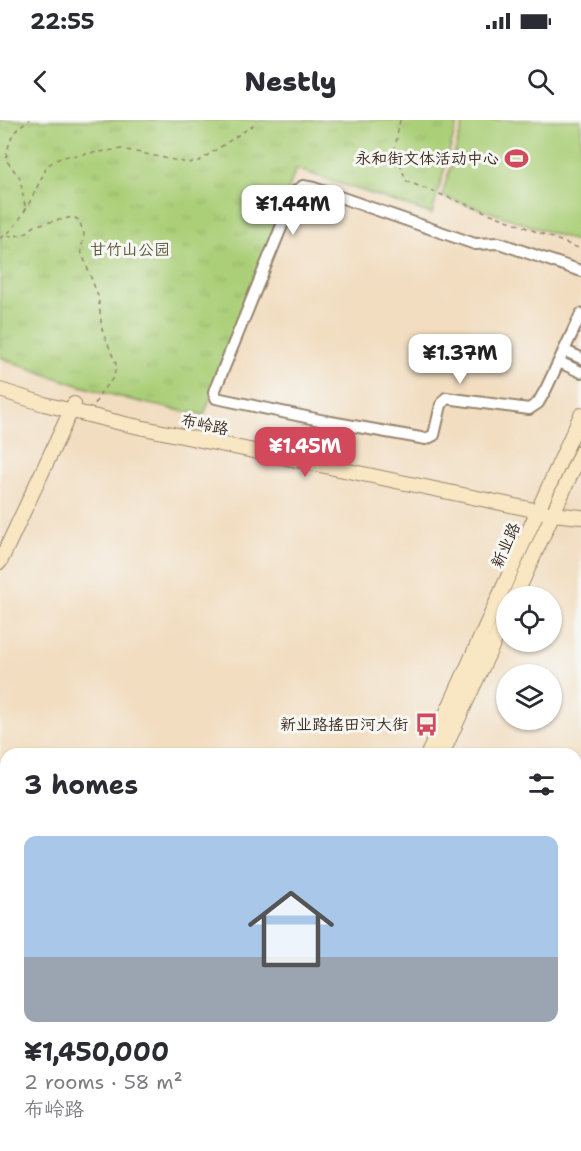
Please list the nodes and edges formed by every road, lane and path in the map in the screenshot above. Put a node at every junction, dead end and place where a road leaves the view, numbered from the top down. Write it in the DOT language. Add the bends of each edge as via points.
graph roads {
  1 [pos="30,120"];
  2 [pos="256,120"];
  3 [pos="400,120"];
  4 [pos="26,207"];
  5 [pos="6,236"];
  6 [pos="0,238"];
  7 [pos="581,249"];
  8 [pos="581,271"];
  9 [pos="581,314"];
  10 [pos="565,351"];
  11 [pos="581,358"];
  12 [pos="559,362"];
  13 [pos="581,372"];
  14 [pos="0,381"];
  15 [pos="0,390"];
  16 [pos="72,408"];
  17 [pos="94,410"];
  18 [pos="581,415"];
  19 [pos="325,420"];
  20 [pos="581,452"];
  21 [pos="315,456"];
  22 [pos="548,508"];
  23 [pos="581,517"];
  24 [pos="0,562"];
  25 [pos="519,586"];
  26 [pos="496,638"];
  27 [pos="431,748"];
  28 [pos="445,748"];
  1 -- 4 [label="path" via="17,126 6,160 20,178"];
  2 -- 4 [label="path" via="199,160 188,163 122,150 62,157 46,166"];
  3 -- 7 [label="path" via="395,148 406,181"];
  4 -- 5 [label="path"];
  5 -- 6 [label="path"];
  5 -- 17 [label="path" via="23,235 36,225 73,217 81,224 81,251 98,296 102,329 116,364 114,377 101,392"];
  8 -- 19 [label="street" via="499,243 475,244 303,186 296,191 214,392 216,398"];
  9 -- 10 [label="street"];
  10 -- 11 [label="street"];
  10 -- 12 [label="street"];
  12 -- 13 [label="street"];
  12 -- 19 [label="street" via="538,404 529,409 446,398 434,435 426,439"];
  14 -- 16 [label="street, 布岭路"];
  15 -- 16 [label="street, 布岭路"];
  16 -- 17 [label="street, 布岭路"];
  16 -- 22 [label="street, 布岭路"];
  16 -- 24 [label="street"];
  17 -- 21 [label="street, 布岭路"];
  18 -- 22 [label="street, 新业路"];
  19 -- 21 [label="street"];
  20 -- 22 [label="street, 新业路"];
  21 -- 22 [label="street, 布岭路"];
  22 -- 23 [label="street, 布岭路"];
  22 -- 25 [label="street, 新业路"];
  22 -- 27 [label="street, 新业路"];
  26 -- 28 [label="street"];
}
